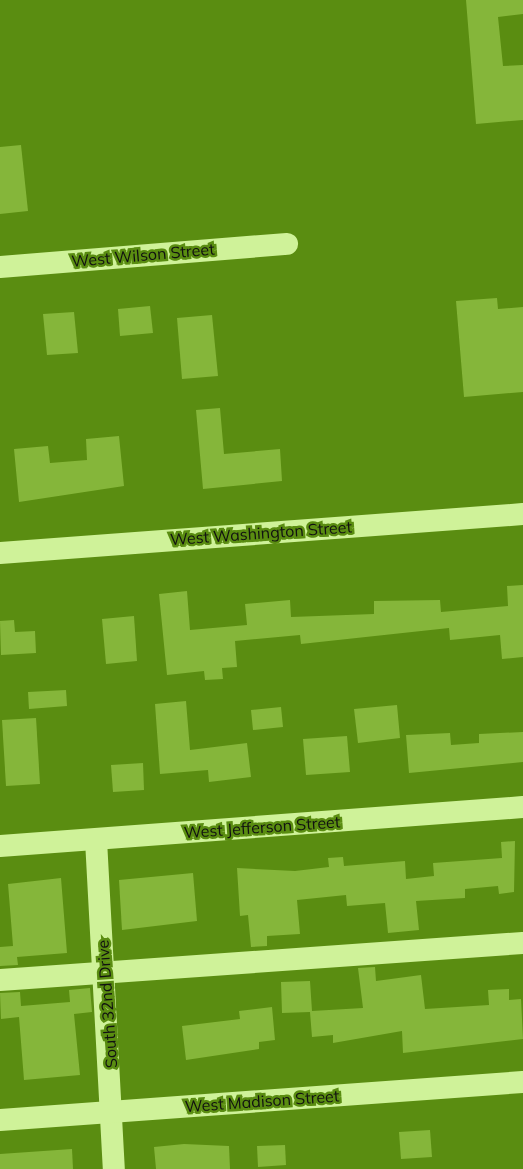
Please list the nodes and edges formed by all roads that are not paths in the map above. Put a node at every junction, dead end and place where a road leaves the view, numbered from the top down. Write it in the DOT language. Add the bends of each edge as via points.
graph roads {
  1 [pos="286,244"];
  2 [pos="0,267"];
  3 [pos="523,514"];
  4 [pos="0,553"];
  5 [pos="523,807"];
  6 [pos="96,840"];
  7 [pos="0,846"];
  8 [pos="523,943"];
  9 [pos="105,973"];
  10 [pos="0,980"];
  11 [pos="523,1082"];
  12 [pos="115,1112"];
  13 [pos="0,1120"];
  14 [pos="114,1169"];
  1 -- 2 [label="street, West Wilson Street"];
  3 -- 4 [label="street, West Washington Street"];
  5 -- 6 [label="street, West Jefferson Street"];
  6 -- 7 [label="street, West Jefferson Street"];
  6 -- 9 [label="street, South 32nd Drive"];
  8 -- 9 [label="street"];
  9 -- 10 [label="street"];
  9 -- 12 [label="street, South 32nd Drive"];
  11 -- 12 [label="street, West Madison Street"];
  12 -- 13 [label="street, West Madison Street"];
  12 -- 14 [label="street, South 32nd Drive"];
}
